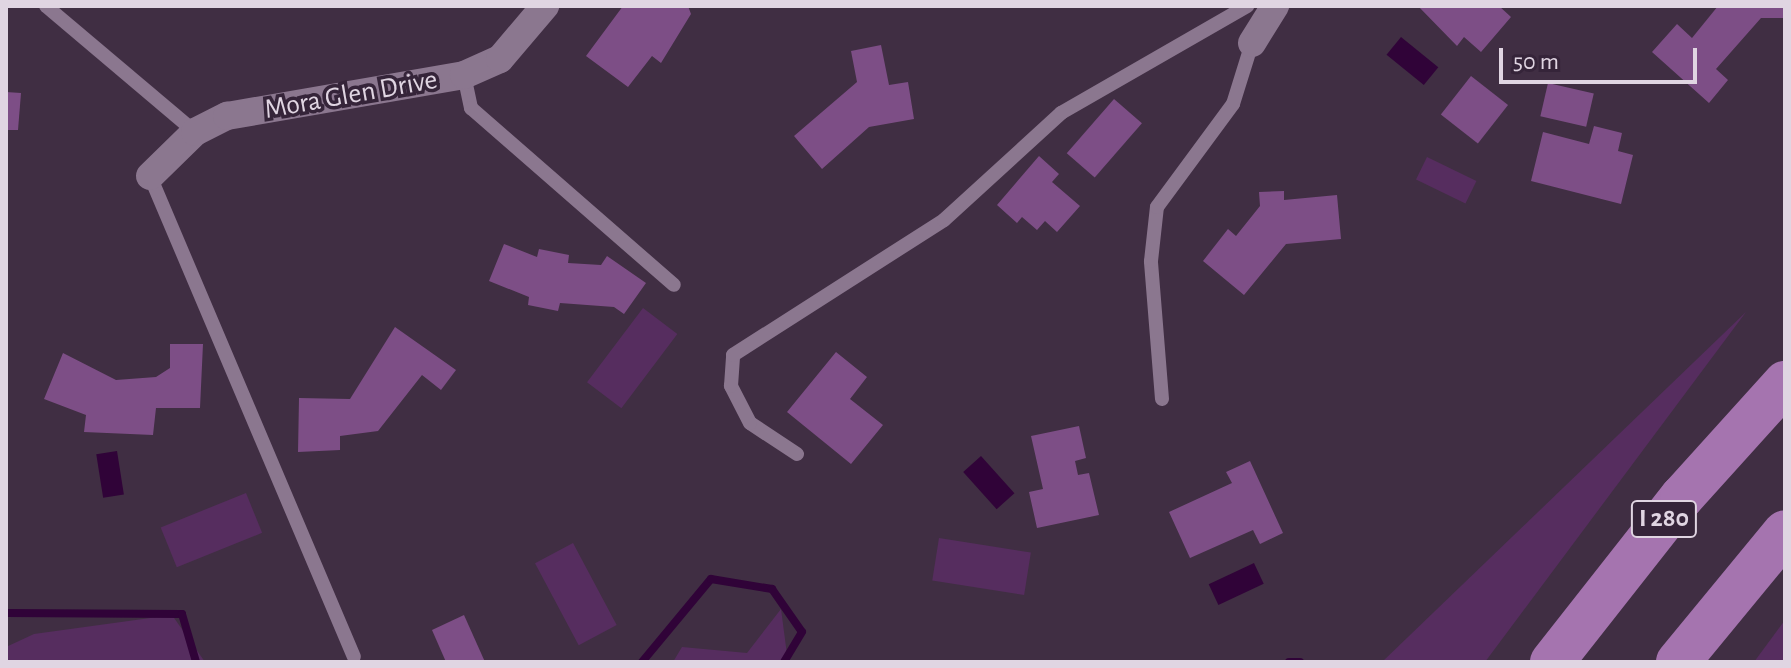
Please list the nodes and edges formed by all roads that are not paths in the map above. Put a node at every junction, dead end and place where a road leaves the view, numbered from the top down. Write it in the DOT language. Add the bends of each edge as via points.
graph roads {
  1 [pos="46,6"];
  2 [pos="545,6"];
  3 [pos="1247,6"];
  4 [pos="1275,6"];
  5 [pos="1252,43"];
  6 [pos="464,75"];
  7 [pos="195,132"];
  8 [pos="150,176"];
  9 [pos="674,285"];
  10 [pos="1785,383"];
  11 [pos="1162,399"];
  12 [pos="797,454"];
  13 [pos="1785,532"];
  14 [pos="354,657"];
  15 [pos="1552,662"];
  16 [pos="1678,662"];
  1 -- 7 [label="lane"];
  2 -- 6 [label="street, Mora Glen Drive" via="500,59"];
  3 -- 12 [label="lane" via="1061,113 944,220 733,355 731,386 750,423"];
  4 -- 5 [label="street"];
  5 -- 11 [label="lane" via="1233,104 1157,207 1151,261"];
  6 -- 7 [label="street, Mora Glen Drive" via="227,116"];
  6 -- 9 [label="lane" via="471,108"];
  7 -- 8 [label="street, Mora Glen Drive"];
  8 -- 14 [label="lane"];
  10 -- 15 [label="highway, I 280" via="1682,497"];
  13 -- 16 [label="highway"];
}
